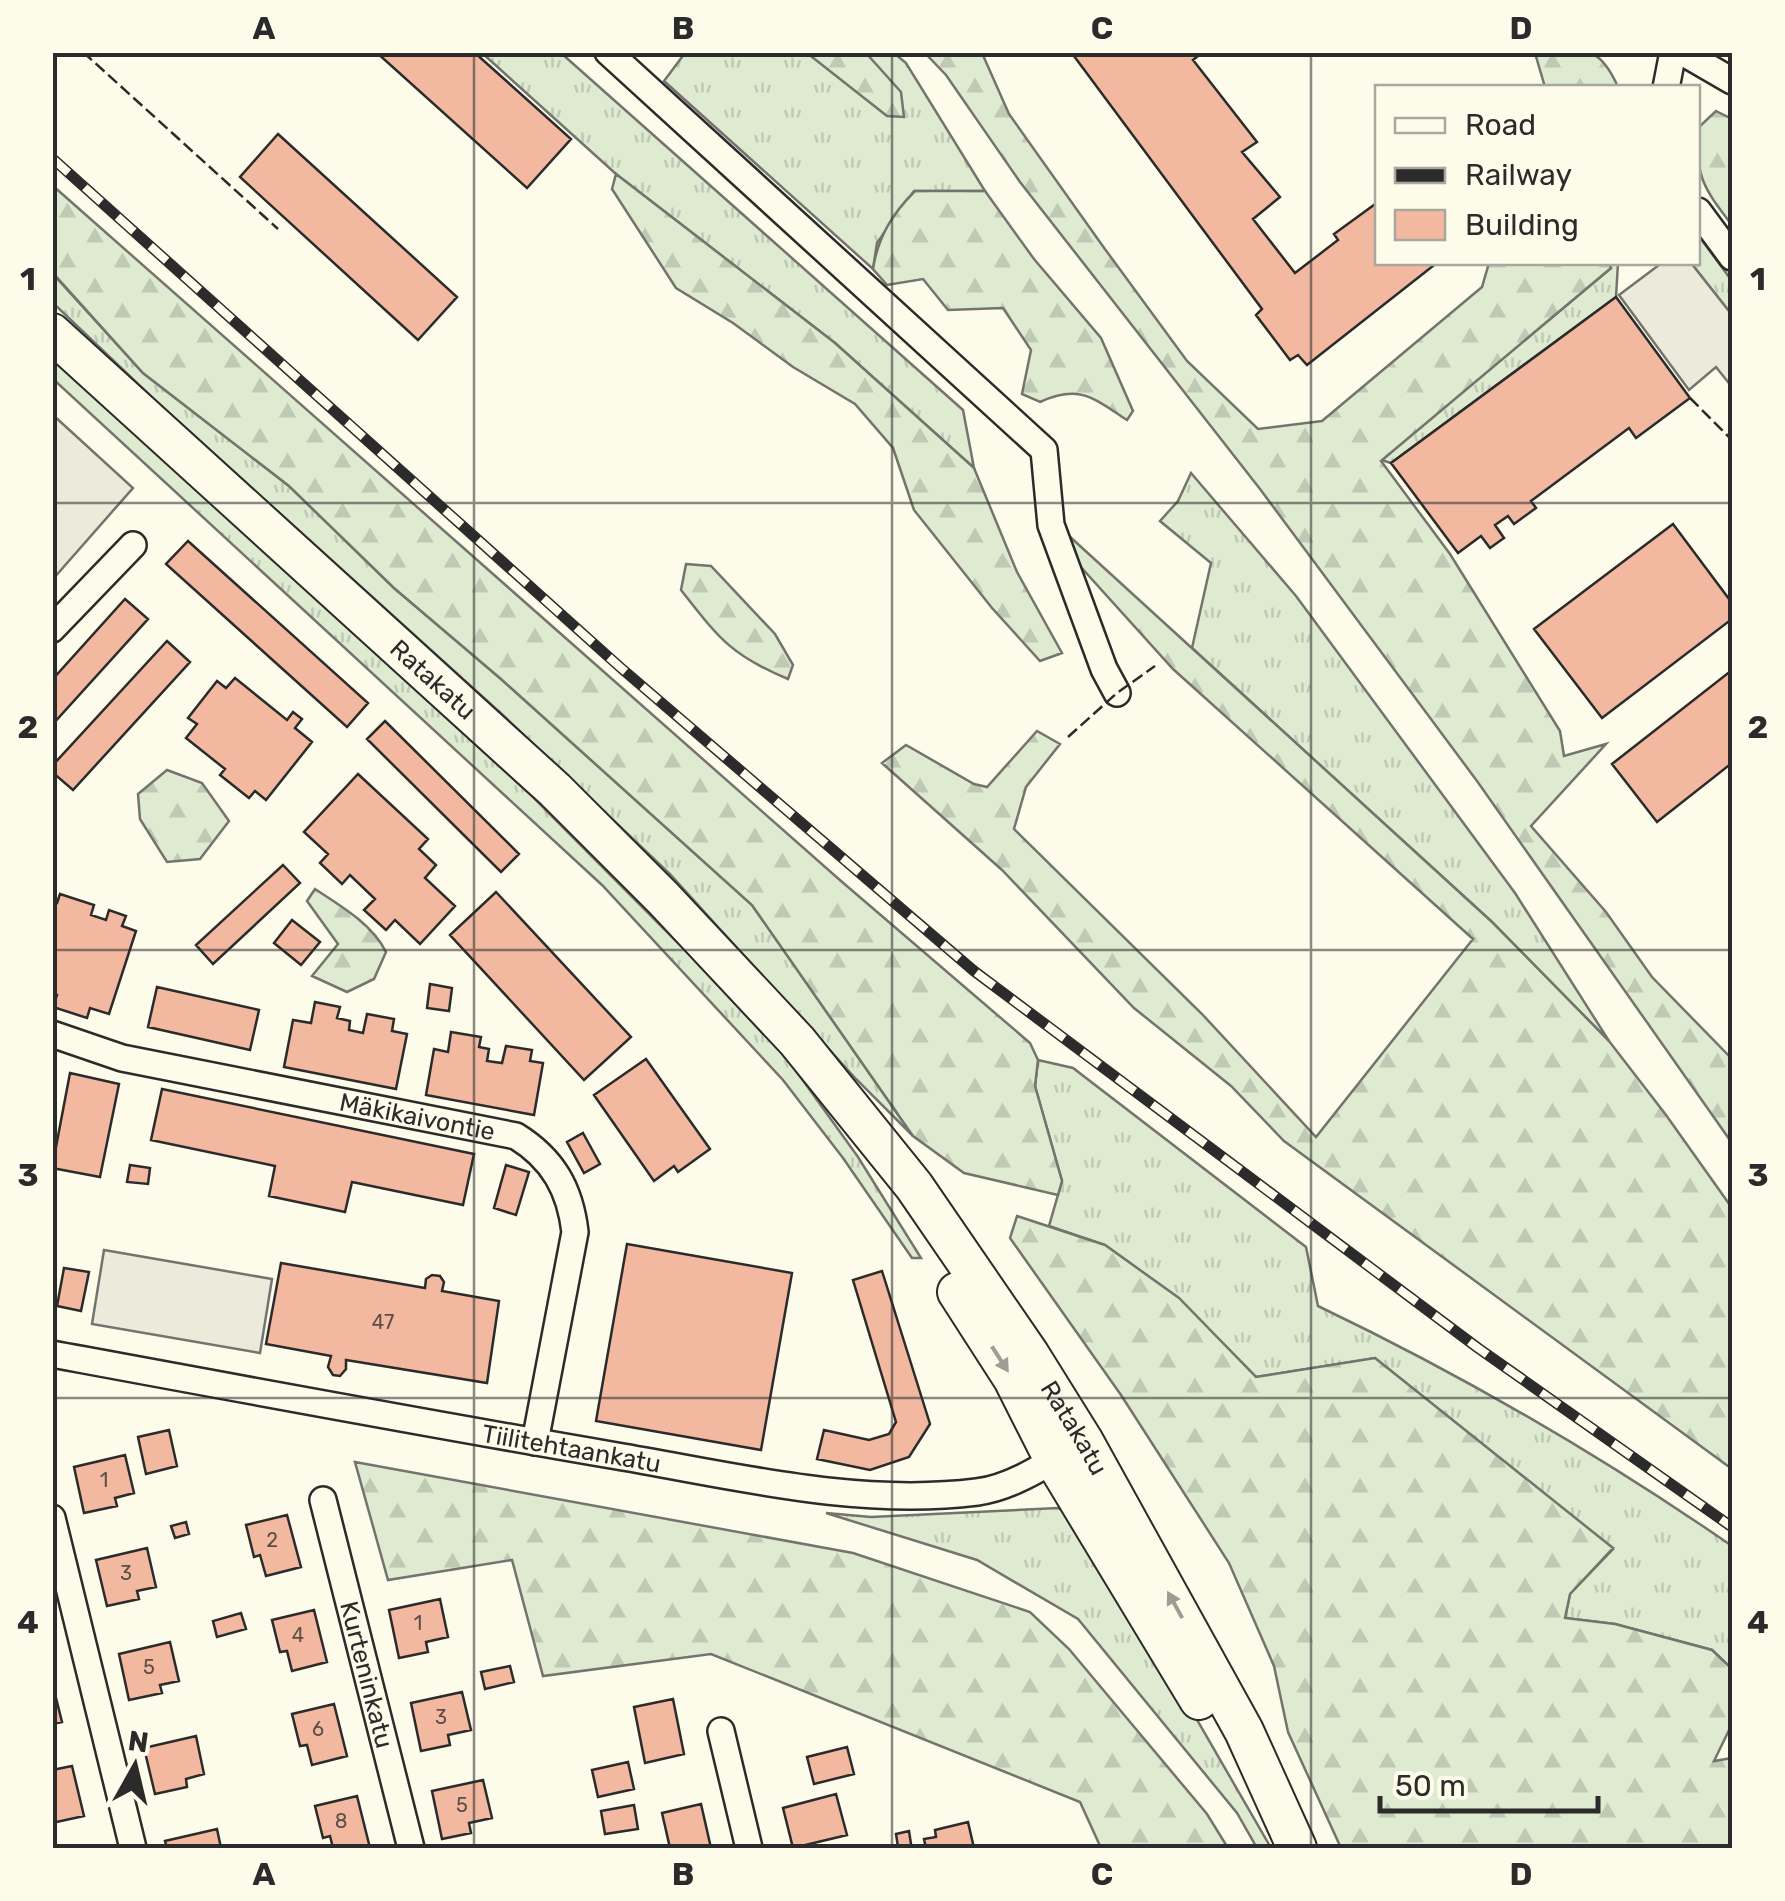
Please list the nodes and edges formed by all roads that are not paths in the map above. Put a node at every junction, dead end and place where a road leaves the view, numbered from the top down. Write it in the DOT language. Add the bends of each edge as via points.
graph roads {
  1 [pos="608,52"];
  2 [pos="1674,52"];
  3 [pos="1682,52"];
  4 [pos="1732,81"];
  5 [pos="1667,85"];
  6 [pos="1700,214"];
  7 [pos="1732,257"];
  8 [pos="52,333"];
  9 [pos="133,545"];
  10 [pos="52,629"];
  11 [pos="1116,693"];
  12 [pos="52,1034"];
  13 [pos="52,1354"];
  14 [pos="536,1442"];
  15 [pos="1069,1450"];
  16 [pos="323,1500"];
  17 [pos="52,1518"];
  18 [pos="721,1731"];
  19 [pos="133,1848"];
  20 [pos="411,1848"];
  21 [pos="749,1848"];
  22 [pos="1293,1848"];
  1 -- 11 [label="street" via="1044,450 1050,525"];
  2 -- 5 [label="street"];
  3 -- 4 [label="street"];
  6 -- 7 [label="street"];
  8 -- 15 [label="main road, Ratakatu" via="555,790 796,1041 914,1186 1030,1355"];
  9 -- 10 [label="street"];
  12 -- 14 [label="street, Mäkikaivontie" via="122,1058 516,1136 534,1147 556,1170 575,1232"];
  13 -- 14 [label="street, Tiilitehtaankatu"];
  14 -- 15 [label="street, Tiilitehtaankatu" via="810,1489 908,1497 982,1492"];
  15 -- 22 [label="main road, Ratakatu" via="1244,1730"];
  16 -- 20 [label="street, Kurteninkatu"];
  17 -- 19 [label="street"];
  18 -- 21 [label="street"];
}
